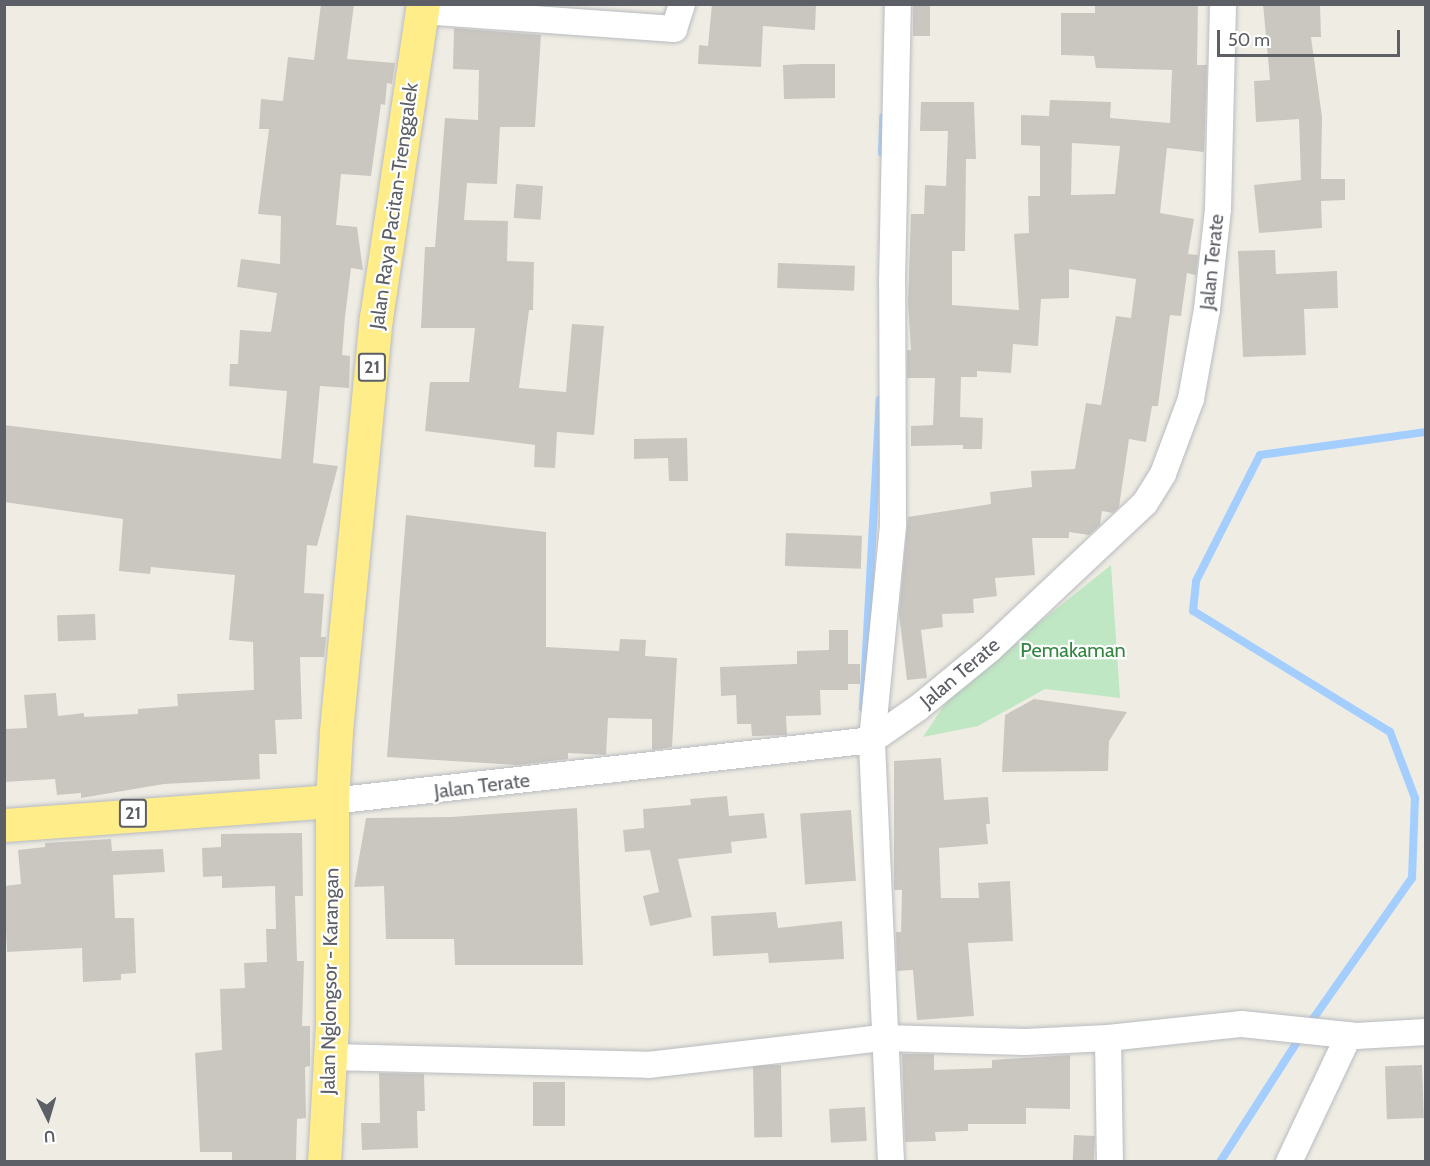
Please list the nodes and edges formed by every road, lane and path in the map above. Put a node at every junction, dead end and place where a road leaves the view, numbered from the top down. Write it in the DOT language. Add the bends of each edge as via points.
graph roads {
  1 [pos="682,4"];
  2 [pos="898,4"];
  3 [pos="1223,4"];
  4 [pos="423,8"];
  5 [pos="872,740"];
  6 [pos="332,801"];
  7 [pos="4,825"];
  8 [pos="1425,1032"];
  9 [pos="1343,1034"];
  10 [pos="883,1038"];
  11 [pos="1108,1038"];
  12 [pos="331,1057"];
  13 [pos="324,1161"];
  14 [pos="891,1161"];
  15 [pos="1110,1161"];
  16 [pos="1289,1161"];
  1 -- 4 [label="street" via="674,29"];
  2 -- 5 [label="street" via="892,284 893,524"];
  3 -- 5 [label="street, Jalan Terate" via="1218,209 1207,309 1191,399 1164,474 1124,526 990,649"];
  4 -- 6 [label="highway, Jalan Raya Pacitan-Trenggalek / 21" via="376,318"];
  5 -- 6 [label="street, Jalan Terate"];
  5 -- 10 [label="street"];
  6 -- 7 [label="highway, 21"];
  6 -- 12 [label="highway, Jalan Nglongsor - Karangan"];
  8 -- 9 [label="street"];
  9 -- 11 [label="street" via="1250,1025"];
  9 -- 16 [label="street"];
  10 -- 11 [label="street" via="1025,1042"];
  10 -- 12 [label="street" via="648,1065"];
  10 -- 14 [label="street"];
  11 -- 15 [label="street"];
  12 -- 13 [label="highway, Jalan Nglongsor - Karangan"];
}
